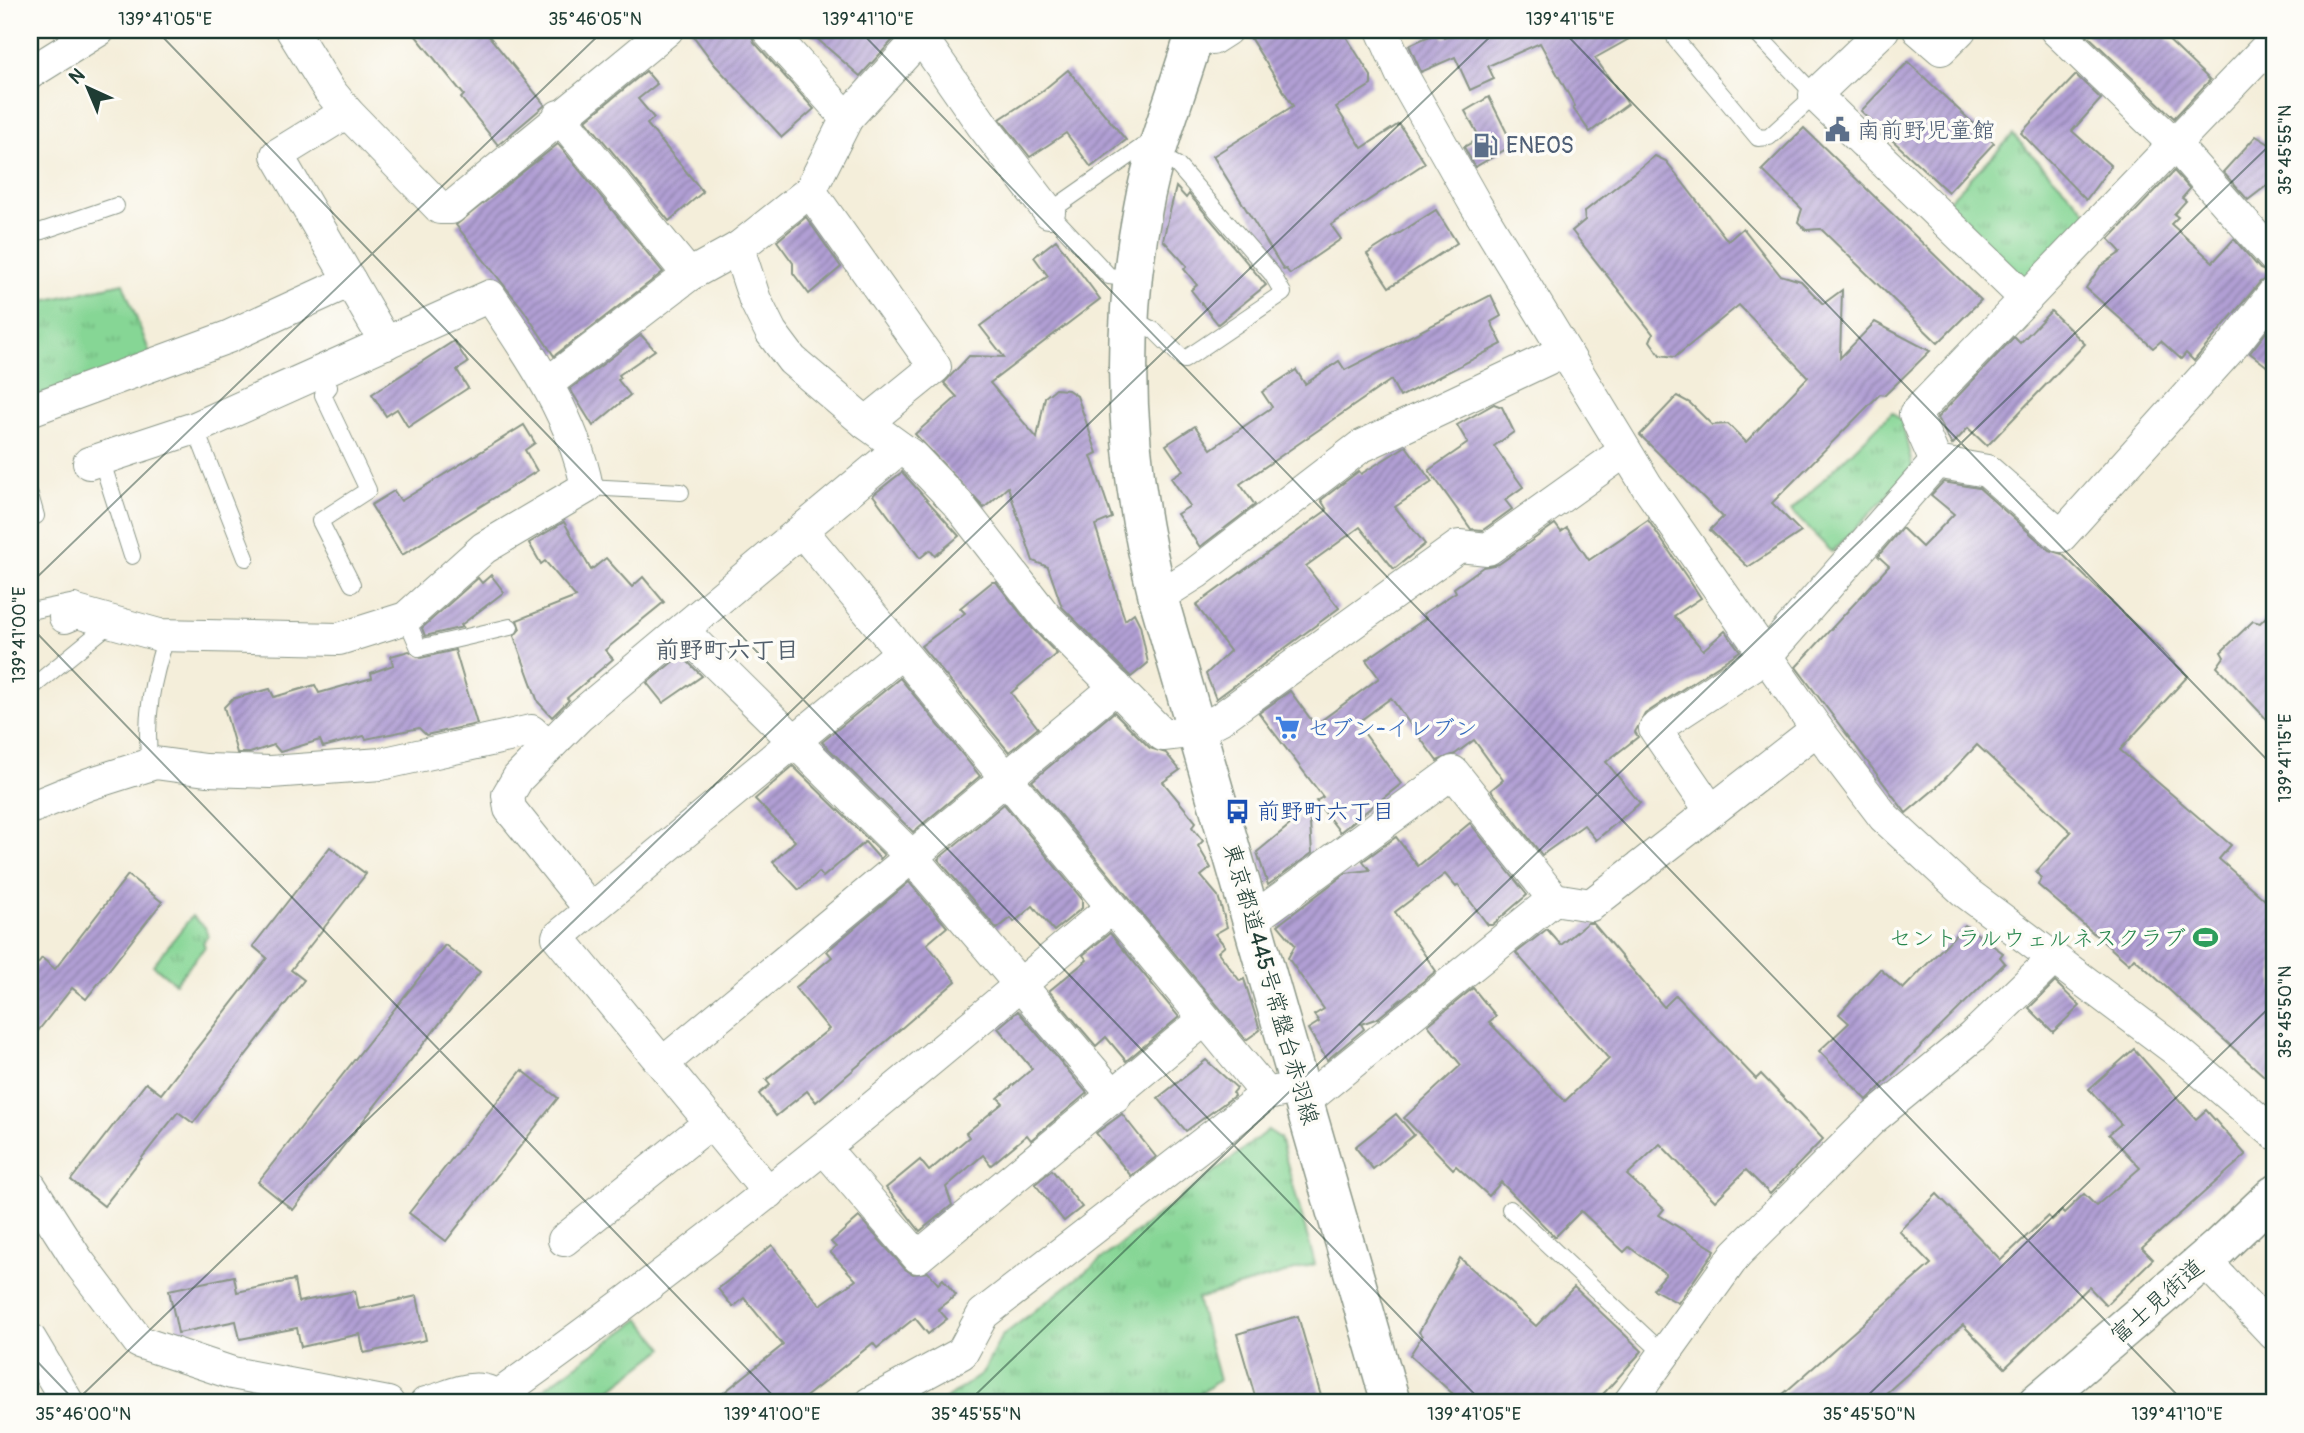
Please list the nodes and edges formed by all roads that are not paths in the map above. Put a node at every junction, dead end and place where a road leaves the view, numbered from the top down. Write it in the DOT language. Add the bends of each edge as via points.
graph roads {
  1 [pos="99,30"];
  2 [pos="292,30"];
  3 [pos="667,30"];
  4 [pos="768,30"];
  5 [pos="1382,30"];
  6 [pos="1682,30"];
  7 [pos="1753,30"];
  8 [pos="1883,30"];
  9 [pos="1919,30"];
  10 [pos="1960,30"];
  11 [pos="2056,30"];
  12 [pos="1206,32"];
  13 [pos="924,34"];
  14 [pos="2274,40"];
  15 [pos="30,73"];
  16 [pos="1815,95"];
  17 [pos="347,113"];
  18 [pos="559,116"];
  19 [pos="847,118"];
  20 [pos="2175,145"];
  21 [pos="1158,153"];
  22 [pos="810,191"];
  23 [pos="116,206"];
  24 [pos="1049,212"];
  25 [pos="30,234"];
  26 [pos="738,248"];
  27 [pos="2274,257"];
  28 [pos="689,275"];
  29 [pos="1133,279"];
  30 [pos="350,281"];
  31 [pos="2274,293"];
  32 [pos="2026,299"];
  33 [pos="1129,317"];
  34 [pos="386,343"];
  35 [pos="1564,351"];
  36 [pos="322,371"];
  37 [pos="548,383"];
  38 [pos="30,410"];
  39 [pos="866,423"];
  40 [pos="195,428"];
  41 [pos="900,448"];
  42 [pos="1625,451"];
  43 [pos="95,461"];
  44 [pos="1936,462"];
  45 [pos="587,487"];
  46 [pos="681,492"];
  47 [pos="30,495"];
  48 [pos="30,517"];
  49 [pos="802,531"];
  50 [pos="132,555"];
  51 [pos="246,558"];
  52 [pos="352,584"];
  53 [pos="1158,597"];
  54 [pos="30,611"];
  55 [pos="71,615"];
  56 [pos="406,618"];
  57 [pos="112,622"];
  58 [pos="510,627"];
  59 [pos="683,631"];
  60 [pos="167,635"];
  61 [pos="902,652"];
  62 [pos="1765,657"];
  63 [pos="1116,687"];
  64 [pos="30,689"];
  65 [pos="1817,729"];
  66 [pos="1197,731"];
  67 [pos="794,743"];
  68 [pos="548,747"];
  69 [pos="150,765"];
  70 [pos="1006,779"];
  71 [pos="30,808"];
  72 [pos="1711,811"];
  73 [pos="912,857"];
  74 [pos="1555,899"];
  75 [pos="1111,908"];
  76 [pos="591,911"];
  77 [pos="1253,919"];
  78 [pos="2053,959"];
  79 [pos="1021,984"];
  80 [pos="1204,1020"];
  81 [pos="663,1063"];
  82 [pos="1291,1094"];
  83 [pos="1115,1097"];
  84 [pos="712,1122"];
  85 [pos="2274,1133"];
  86 [pos="824,1147"];
  87 [pos="30,1186"];
  88 [pos="769,1193"];
  89 [pos="2274,1195"];
  90 [pos="1510,1209"];
  91 [pos="564,1240"];
  92 [pos="2204,1260"];
  93 [pos="2274,1334"];
  94 [pos="30,1339"];
  95 [pos="1665,1356"];
  96 [pos="249,1391"];
  97 [pos="502,1400"];
  98 [pos="68,1403"];
  99 [pos="388,1403"];
  100 [pos="426,1403"];
  101 [pos="870,1403"];
  102 [pos="1391,1403"];
  103 [pos="1629,1403"];
  104 [pos="2037,1403"];
  1 -- 15 [label="street"];
  2 -- 17 [label="street"];
  3 -- 18 [label="street"];
  4 -- 19 [label="street"];
  5 -- 35 [label="street" via="1401,73"];
  6 -- 16 [label="lane" via="1674,34 1676,40 1758,138 1769,137"];
  7 -- 16 [label="lane"];
  8 -- 16 [label="street"];
  9 -- 10 [label="street" via="1941,49"];
  11 -- 20 [label="street"];
  12 -- 21 [label="main road, 東京都道445号常盤台赤羽線"];
  13 -- 19 [label="street"];
  13 -- 24 [label="street" via="983,126"];
  14 -- 20 [label="street"];
  16 -- 32 [label="street"];
  17 -- 18 [label="street" via="440,208 451,208"];
  17 -- 30 [label="street" via="277,155"];
  18 -- 28 [label="street"];
  19 -- 22 [label="street"];
  20 -- 27 [label="street"];
  20 -- 32 [label="street"];
  21 -- 24 [label="lane" via="1142,147"];
  21 -- 29 [label="main road, 東京都道445号常盤台赤羽線" via="1143,206"];
  21 -- 33 [label="lane" via="1177,165 1272,274 1283,293 1184,360 1155,331"];
  22 -- 26 [label="street"];
  22 -- 39 [label="street" via="935,367"];
  23 -- 25 [label="lane"];
  24 -- 29 [label="lane" via="1109,276"];
  26 -- 28 [label="street"];
  26 -- 39 [label="street" via="771,332 811,378"];
  28 -- 37 [label="street"];
  29 -- 33 [label="main road, 東京都道445号常盤台赤羽線"];
  30 -- 34 [label="street"];
  30 -- 38 [label="street" via="228,337"];
  31 -- 44 [label="street" via="2061,536 1987,471"];
  32 -- 44 [label="street" via="1915,414"];
  33 -- 53 [label="main road, 東京都道445号常盤台赤羽線" via="1129,442 1138,511"];
  34 -- 36 [label="street"];
  34 -- 37 [label="street" via="490,296"];
  35 -- 42 [label="street"];
  35 -- 53 [label="street" via="1360,447"];
  36 -- 40 [label="street"];
  36 -- 52 [label="lane" via="329,387 323,394 368,490 320,521"];
  37 -- 45 [label="street" via="583,466"];
  39 -- 41 [label="street"];
  40 -- 43 [label="street"];
  40 -- 51 [label="lane"];
  41 -- 49 [label="street"];
  41 -- 63 [label="street" via="958,504 1046,617"];
  42 -- 62 [label="street"];
  42 -- 66 [label="street" via="1488,549 1458,546 1220,719"];
  43 -- 50 [label="lane"];
  44 -- 62 [label="street"];
  45 -- 46 [label="lane"];
  45 -- 56 [label="street" via="484,548"];
  47 -- 48 [label="lane" via="36,516"];
  49 -- 59 [label="street"];
  49 -- 61 [label="street"];
  53 -- 66 [label="main road, 東京都道445号常盤台赤羽線"];
  54 -- 55 [label="lane" via="75,601"];
  55 -- 57 [label="street"];
  56 -- 58 [label="lane" via="419,648"];
  56 -- 60 [label="street" via="371,625 339,639"];
  57 -- 60 [label="street"];
  57 -- 64 [label="lane"];
  59 -- 67 [label="street"];
  59 -- 68 [label="street"];
  60 -- 69 [label="lane" via="151,685"];
  61 -- 67 [label="street"];
  61 -- 70 [label="street"];
  62 -- 65 [label="street"];
  62 -- 72 [label="street" via="1656,729"];
  63 -- 66 [label="street" via="1163,735"];
  63 -- 70 [label="street"];
  65 -- 72 [label="street"];
  65 -- 78 [label="street" via="1905,838 1964,891"];
  66 -- 77 [label="main road, 東京都道445号常盤台赤羽線"];
  67 -- 73 [label="street"];
  67 -- 76 [label="street"];
  68 -- 69 [label="street" via="531,732 381,764 271,772"];
  68 -- 76 [label="street" via="518,778 508,795 510,809"];
  69 -- 71 [label="street"];
  70 -- 73 [label="street"];
  70 -- 75 [label="street"];
  72 -- 74 [label="street" via="1591,905"];
  73 -- 79 [label="street"];
  73 -- 81 [label="street"];
  74 -- 77 [label="street" via="1453,772"];
  74 -- 82 [label="street"];
  75 -- 79 [label="street"];
  75 -- 80 [label="street"];
  76 -- 81 [label="street" via="558,937"];
  77 -- 82 [label="main road, 東京都道445号常盤台赤羽線"];
  78 -- 85 [label="street" via="2178,1051"];
  78 -- 95 [label="street" via="1972,1037 1872,1119 1736,1254"];
  79 -- 83 [label="street"];
  79 -- 86 [label="street"];
  80 -- 82 [label="street"];
  80 -- 83 [label="street"];
  81 -- 84 [label="street"];
  82 -- 101 [label="street" via="983,1314 962,1353"];
  82 -- 102 [label="main road, 東京都道445号常盤台赤羽線"];
  83 -- 86 [label="street" via="918,1257"];
  84 -- 88 [label="street"];
  84 -- 91 [label="street"];
  86 -- 88 [label="street"];
  87 -- 96 [label="street" via="78,1261 139,1342"];
  88 -- 97 [label="street"];
  89 -- 92 [label="main road, 富士見街道"];
  90 -- 95 [label="lane"];
  92 -- 93 [label="street"];
  92 -- 104 [label="main road, 富士見街道"];
  94 -- 98 [label="street"];
  95 -- 103 [label="street"];
  96 -- 99 [label="street"];
  97 -- 100 [label="street" via="488,1390 477,1389"];
}
